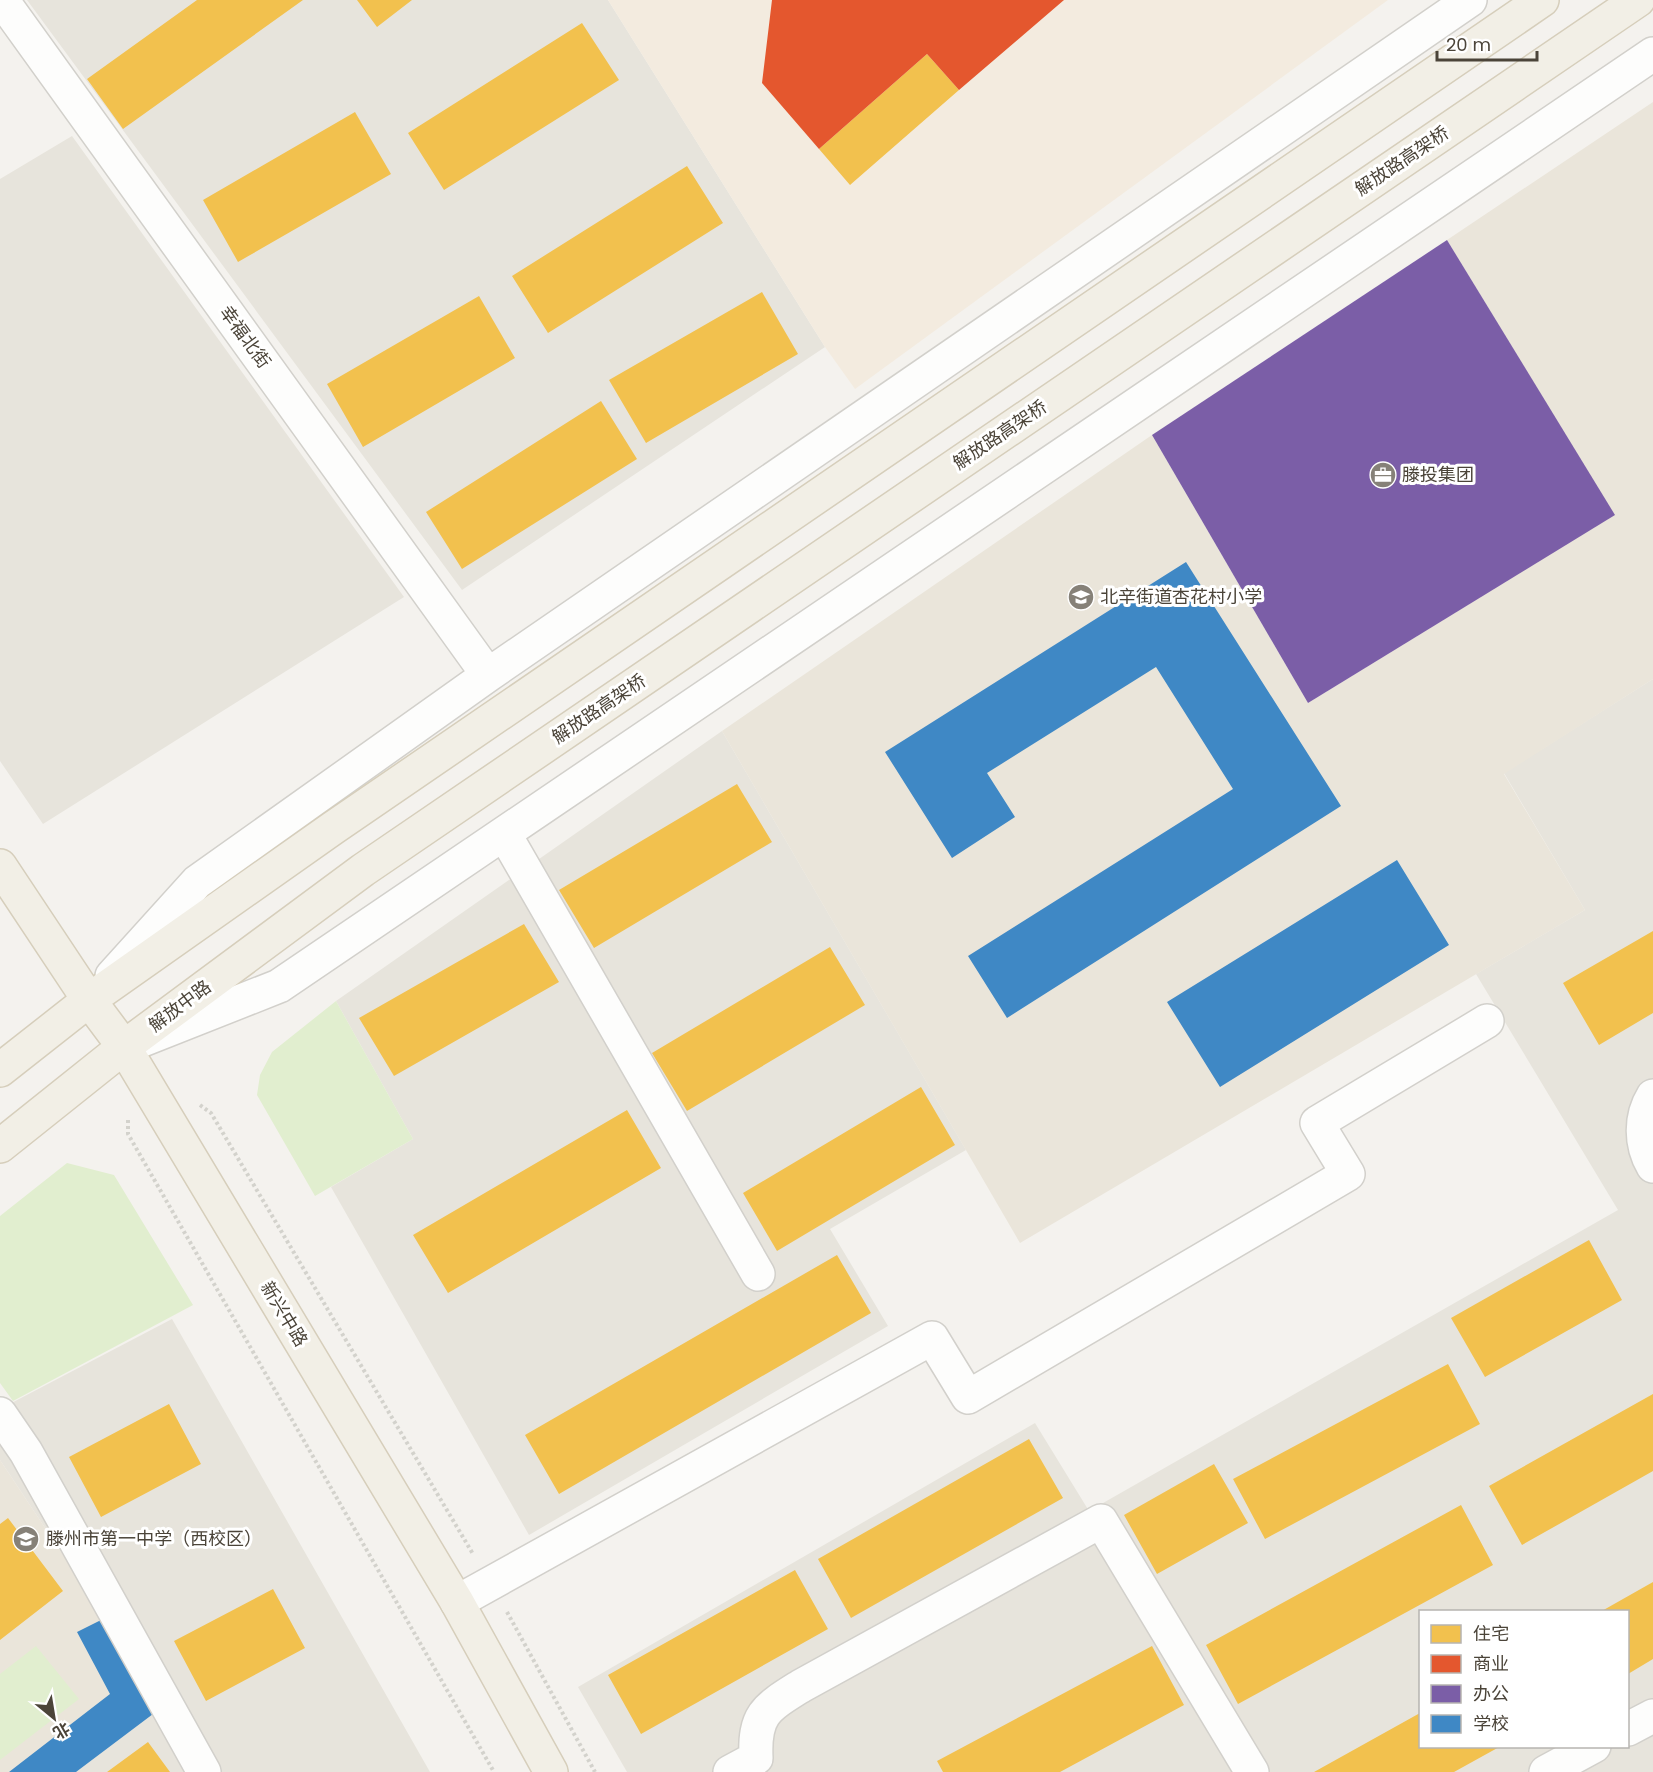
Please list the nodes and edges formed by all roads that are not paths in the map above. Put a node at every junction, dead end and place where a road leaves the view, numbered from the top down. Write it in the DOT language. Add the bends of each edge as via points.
graph roads {
  1 [pos="2,0"];
  2 [pos="1470,0"];
  3 [pos="1542,0"];
  4 [pos="1638,0"];
  5 [pos="1653,54"];
  6 [pos="488,675"];
  7 [pos="505,835"];
  8 [pos="0,866"];
  9 [pos="363,870"];
  10 [pos="89,1000"];
  11 [pos="1487,1021"];
  12 [pos="124,1047"];
  13 [pos="0,1070"];
  14 [pos="1653,1096"];
  15 [pos="0,1146"];
  16 [pos="1653,1166"];
  17 [pos="758,1274"];
  18 [pos="0,1414"];
  19 [pos="457,1602"];
  20 [pos="1653,1716"];
  21 [pos="1629,1728"];
  22 [pos="1590,1748"];
  23 [pos="204,1772"];
  24 [pos="551,1772"];
  25 [pos="730,1772"];
  26 [pos="1252,1772"];
  27 [pos="1546,1772"];
  1 -- 6 [label="street, 幸福北街"];
  2 -- 6 [label="street"];
  3 -- 10 [label="main road" via="333,828"];
  4 -- 9 [label="main road, 解放路高架桥"];
  5 -- 7 [label="street"];
  6 -- 10 [label="street" via="197,882"];
  7 -- 12 [label="street" via="279,986"];
  7 -- 17 [label="street"];
  8 -- 10 [label="main road, 新兴中路"];
  9 -- 12 [label="main road, 解放中路"];
  10 -- 12 [label="main road, 新兴中路"];
  10 -- 13 [label="main road"];
  11 -- 19 [label="street" via="1317,1123 1348,1174 968,1397 932,1338"];
  12 -- 15 [label="main road, 解放中路"];
  12 -- 19 [label="main road, 新兴中路"];
  14 -- 16 [label="street" via="1642,1124 1647,1156"];
  18 -- 23 [label="street" via="26,1452"];
  19 -- 24 [label="main road, 新兴中路"];
  20 -- 21 [label="street"];
  22 -- 27 [label="street"];
  25 -- 26 [label="street" via="756,1758 755,1731 769,1707 1101,1521"];
}
